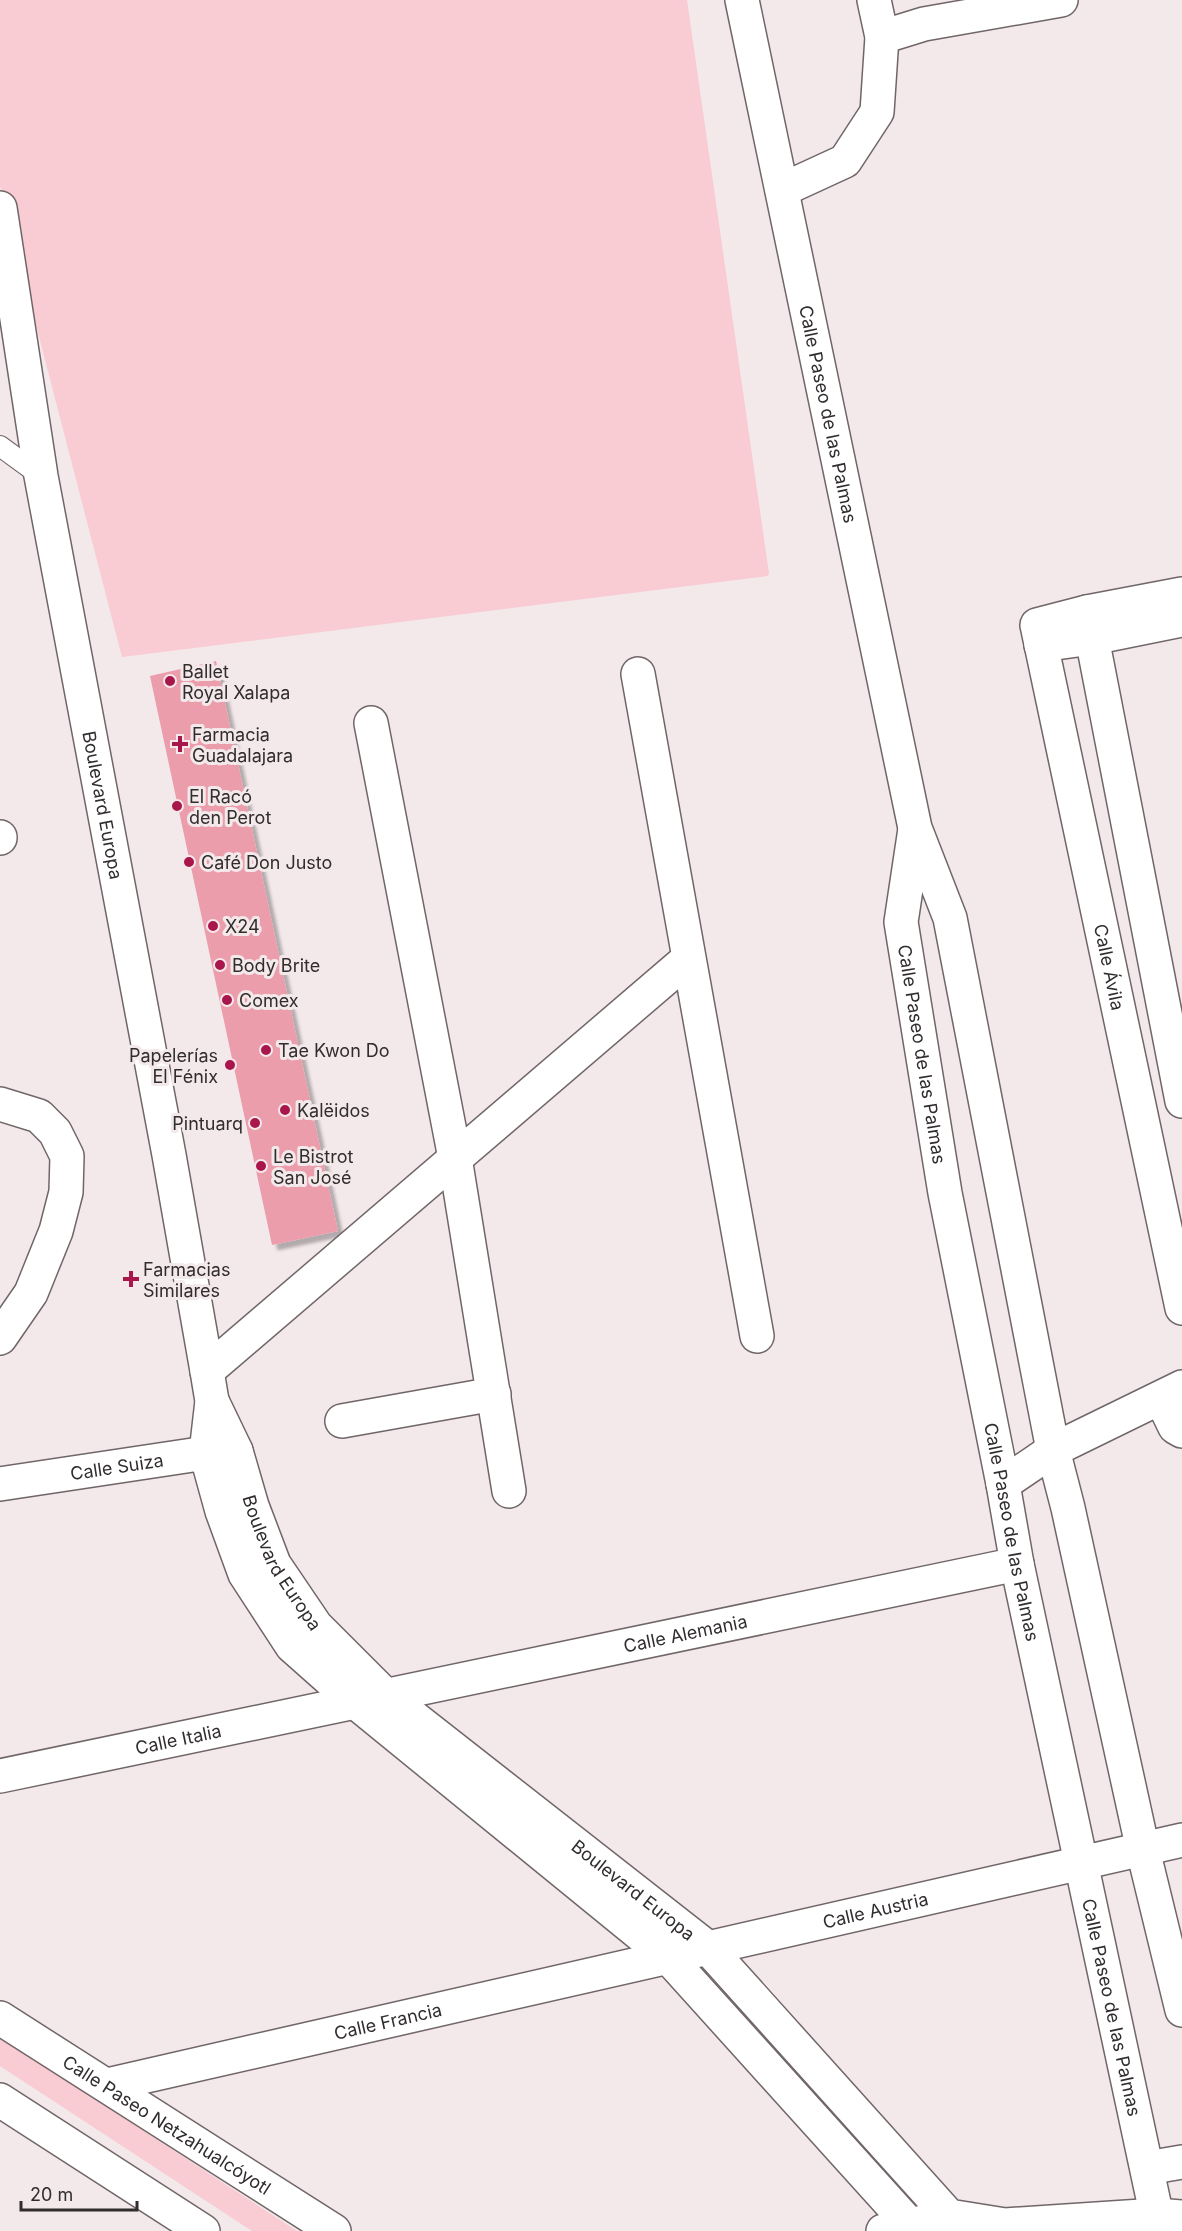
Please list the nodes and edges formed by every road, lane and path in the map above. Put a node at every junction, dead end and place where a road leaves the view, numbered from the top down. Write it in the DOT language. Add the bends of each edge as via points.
graph roads {
  1 [pos="742,0"];
  2 [pos="874,0"];
  3 [pos="1061,0"];
  4 [pos="882,37"];
  5 [pos="782,190"];
  6 [pos="0,208"];
  7 [pos="9,326"];
  8 [pos="0,446"];
  9 [pos="41,476"];
  10 [pos="1182,594"];
  11 [pos="1182,620"];
  12 [pos="1090,625"];
  13 [pos="638,674"];
  14 [pos="371,723"];
  15 [pos="915,828"];
  16 [pos="1132,843"];
  17 [pos="1085,852"];
  18 [pos="688,959"];
  19 [pos="1137,1094"];
  20 [pos="1181,1094"];
  21 [pos="0,1104"];
  22 [pos="455,1158"];
  23 [pos="1182,1308"];
  24 [pos="757,1336"];
  25 [pos="0,1338"];
  26 [pos="210,1386"];
  27 [pos="1171,1392"];
  28 [pos="494,1394"];
  29 [pos="342,1421"];
  30 [pos="1182,1431"];
  31 [pos="1053,1450"];
  32 [pos="221,1452"];
  33 [pos="0,1484"];
  34 [pos="1003,1484"];
  35 [pos="509,1491"];
  36 [pos="1017,1564"];
  37 [pos="370,1698"];
  38 [pos="0,1776"];
  39 [pos="1182,1840"];
  40 [pos="1143,1850"];
  41 [pos="1080,1864"];
  42 [pos="708,1948"];
  43 [pos="668,1957"];
  44 [pos="1182,2010"];
  45 [pos="0,2018"];
  46 [pos="107,2085"];
  47 [pos="0,2100"];
  48 [pos="1182,2162"];
  49 [pos="1147,2168"];
  50 [pos="949,2216"];
  51 [pos="1166,2221"];
  52 [pos="904,2229"];
  53 [pos="203,2231"];
  54 [pos="334,2231"];
  1 -- 5 [label="street, Calle Paseo de las Palmas"];
  2 -- 4 [label="street"];
  3 -- 4 [label="street" via="924,24"];
  4 -- 5 [label="street" via="878,112 845,161"];
  5 -- 15 [label="street, Calle Paseo de las Palmas"];
  6 -- 7 [label="street, Boulevard Europa"];
  7 -- 9 [label="street, Boulevard Europa"];
  8 -- 9 [label="lane"];
  9 -- 26 [label="street, Boulevard Europa"];
  10 -- 12 [label="street"];
  11 -- 12 [label="street"];
  12 -- 16 [label="street"];
  12 -- 17 [label="street, Calle Ávila" via="1039,635"];
  13 -- 18 [label="street"];
  14 -- 22 [label="street"];
  15 -- 31 [label="street, Calle Paseo de las Palmas" via="950,918"];
  15 -- 34 [label="street, Calle Paseo de las Palmas" via="902,922 945,1193"];
  16 -- 17 [label="street"];
  16 -- 20 [label="street"];
  17 -- 19 [label="street, Calle Ávila"];
  18 -- 22 [label="street"];
  18 -- 24 [label="street"];
  19 -- 20 [label="street"];
  19 -- 23 [label="street, Calle Ávila"];
  21 -- 25 [label="street" via="39,1116 55,1132 67,1156 66,1192 56,1232 31,1293"];
  22 -- 26 [label="street"];
  22 -- 28 [label="street"];
  26 -- 32 [label="street, Boulevard Europa"];
  27 -- 30 [label="street" via="1175,1427"];
  27 -- 31 [label="street"];
  28 -- 29 [label="street"];
  28 -- 35 [label="street"];
  31 -- 34 [label="street"];
  31 -- 40 [label="street, Calle Paseo de las Palmas"];
  32 -- 33 [label="street, Calle Suiza"];
  32 -- 37 [label="street, Boulevard Europa" via="252,1506 274,1564"];
  34 -- 36 [label="street, Calle Paseo de las Palmas"];
  36 -- 37 [label="street, Calle Alemania"];
  36 -- 41 [label="street, Calle Paseo de las Palmas"];
  37 -- 38 [label="street, Calle Italia"];
  37 -- 42 [label="street, Boulevard Europa"];
  37 -- 43 [label="street, Boulevard Europa"];
  39 -- 40 [label="street, Calle Austria"];
  40 -- 41 [label="street, Calle Austria"];
  40 -- 44 [label="street, Calle Paseo de las Palmas"];
  41 -- 42 [label="street, Calle Austria"];
  41 -- 49 [label="street, Calle Paseo de las Palmas"];
  42 -- 43 [label="street, Calle Austria"];
  42 -- 50 [label="street, Boulevard Europa"];
  43 -- 46 [label="street, Calle Francia"];
  43 -- 52 [label="street, Boulevard Europa"];
  45 -- 46 [label="street, Calle Paseo Netzahualcóyotl"];
  46 -- 54 [label="street, Calle Paseo Netzahualcóyotl"];
  47 -- 53 [label="street"];
  48 -- 49 [label="street"];
  49 -- 51 [label="street, Calle Paseo de las Palmas"];
  50 -- 51 [label="street" via="1005,2225"];
  50 -- 52 [label="street"];
}
